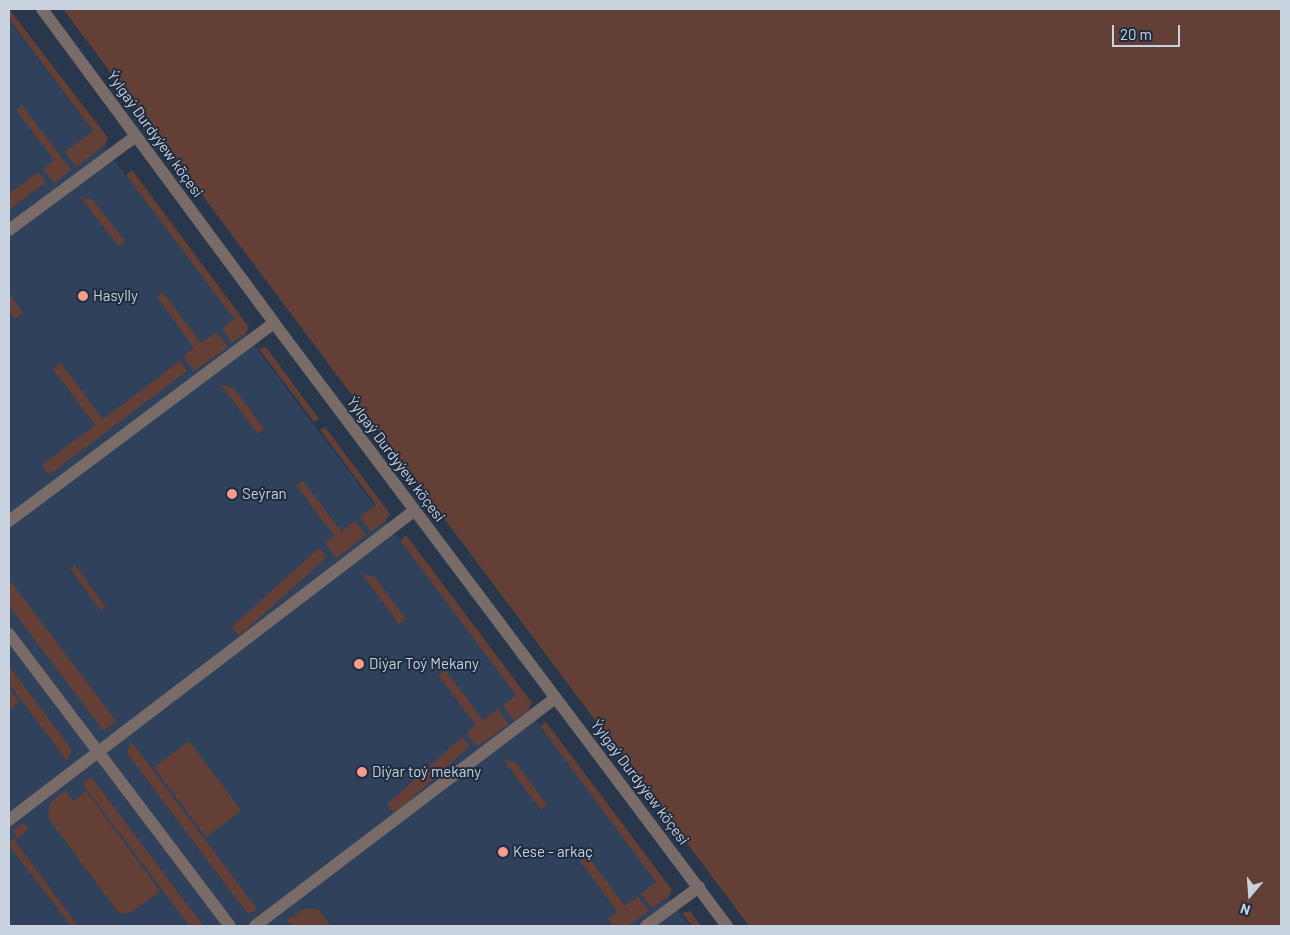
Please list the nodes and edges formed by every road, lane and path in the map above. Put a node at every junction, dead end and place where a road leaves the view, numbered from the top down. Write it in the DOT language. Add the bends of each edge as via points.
graph roads {
  1 [pos="42,9"];
  2 [pos="136,136"];
  3 [pos="9,230"];
  4 [pos="274,322"];
  5 [pos="415,510"];
  6 [pos="9,521"];
  7 [pos="9,634"];
  8 [pos="555,698"];
  9 [pos="98,751"];
  10 [pos="9,820"];
  11 [pos="699,887"];
  12 [pos="230,926"];
  13 [pos="255,926"];
  14 [pos="646,926"];
  15 [pos="727,926"];
  1 -- 2 [label="street, Ýylgaý Durdyýew köçesi"];
  2 -- 3 [label="street"];
  2 -- 4 [label="street, Ýylgaý Durdyýew köçesi"];
  4 -- 5 [label="street, Ýylgaý Durdyýew köçesi"];
  4 -- 6 [label="street"];
  5 -- 8 [label="street, Ýylgaý Durdyýew köçesi"];
  5 -- 9 [label="street"];
  7 -- 9 [label="street"];
  8 -- 11 [label="street, Ýylgaý Durdyýew köçesi"];
  8 -- 13 [label="street"];
  9 -- 10 [label="street"];
  9 -- 12 [label="street"];
  11 -- 14 [label="street"];
  11 -- 15 [label="street, Ýylgaý Durdyýew köçesi"];
}
